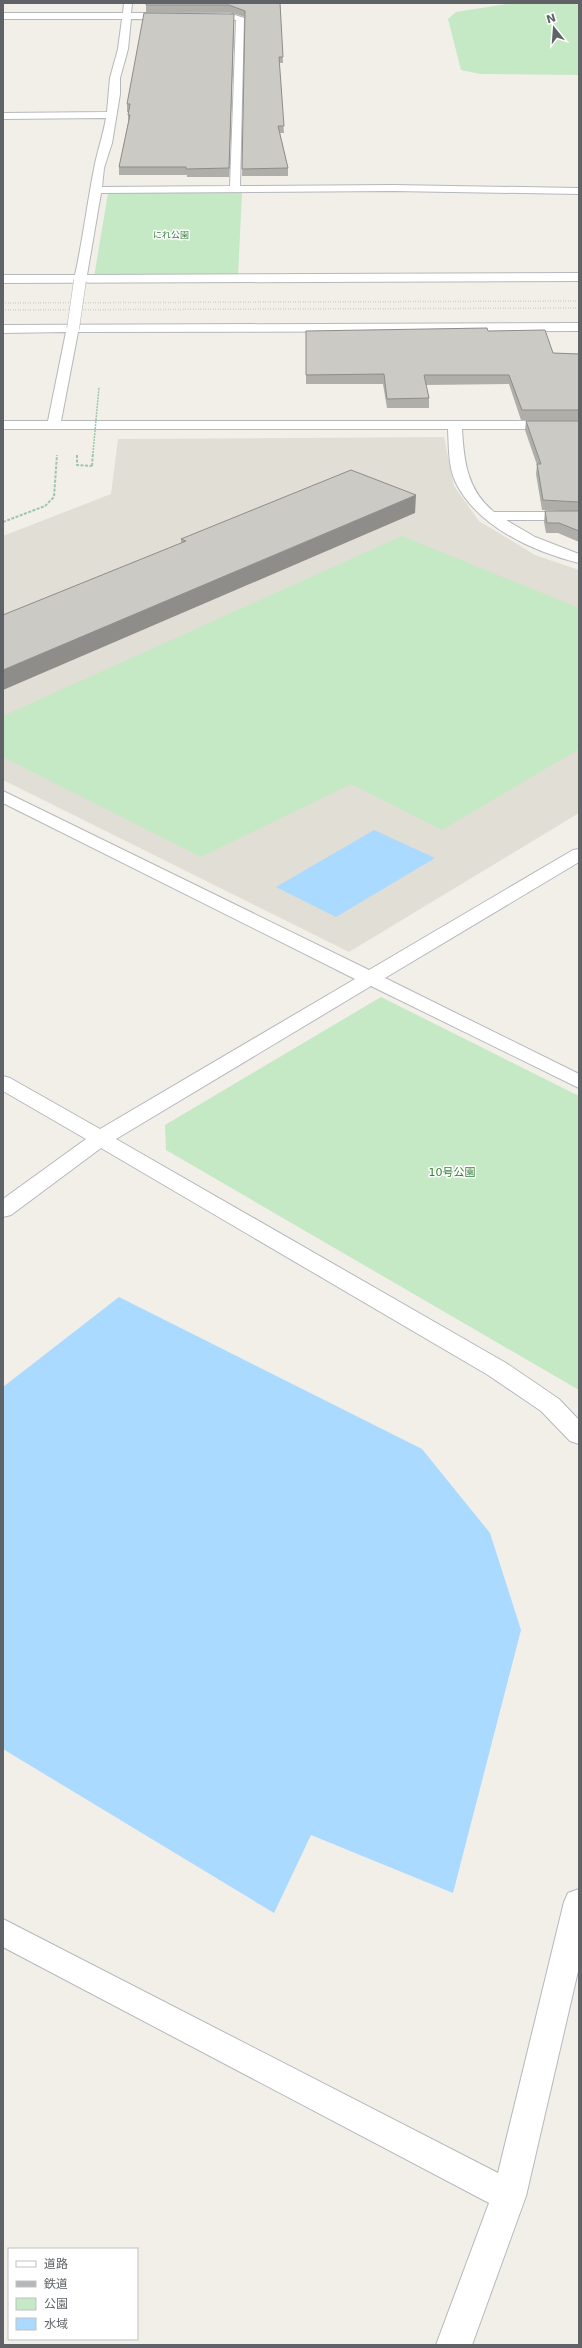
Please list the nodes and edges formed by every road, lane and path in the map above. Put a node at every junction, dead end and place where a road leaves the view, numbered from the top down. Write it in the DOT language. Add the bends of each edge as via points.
graph roads {
  1 [pos="128,3"];
  2 [pos="3,16"];
  3 [pos="126,16"];
  4 [pos="111,115"];
  5 [pos="3,116"];
  6 [pos="235,188"];
  7 [pos="96,190"];
  8 [pos="579,191"];
  9 [pos="579,278"];
  10 [pos="3,279"];
  11 [pos="80,280"];
  12 [pos="579,326"];
  13 [pos="3,329"];
  14 [pos="73,329"];
  15 [pos="99,387"];
  16 [pos="3,425"];
  17 [pos="54,425"];
  18 [pos="455,425"];
  19 [pos="579,425"];
  20 [pos="57,448"];
  21 [pos="92,466"];
  22 [pos="492,516"];
  23 [pos="579,516"];
  24 [pos="3,522"];
  25 [pos="579,559"];
  26 [pos="3,796"];
  27 [pos="575,860"];
  28 [pos="371,978"];
  29 [pos="3,1082"];
  30 [pos="579,1082"];
  31 [pos="100,1139"];
  32 [pos="3,1210"];
  33 [pos="579,1435"];
  34 [pos="579,1902"];
  35 [pos="3,1932"];
  36 [pos="509,2196"];
  37 [pos="454,2345"];
  1 -- 3 [label="street"];
  2 -- 3 [label="street"];
  3 -- 4 [label="street"];
  3 -- 6 [label="street" via="240,18"];
  4 -- 5 [label="street"];
  4 -- 7 [label="street"];
  6 -- 7 [label="street"];
  6 -- 8 [label="street"];
  7 -- 11 [label="street"];
  9 -- 11 [label="street"];
  10 -- 11 [label="street"];
  11 -- 14 [label="street, bridge"];
  12 -- 14 [label="street"];
  13 -- 14 [label="street"];
  14 -- 17 [label="street"];
  15 -- 21 [label="path, bridge"];
  16 -- 17 [label="street"];
  17 -- 18 [label="street"];
  18 -- 19 [label="street"];
  18 -- 22 [label="street" via="462,482 478,504"];
  20 -- 24 [label="path" via="54,497 45,506"];
  22 -- 23 [label="street"];
  22 -- 25 [label="street" via="512,531"];
  26 -- 28 [label="street"];
  27 -- 28 [label="street"];
  28 -- 30 [label="street"];
  28 -- 31 [label="street"];
  29 -- 31 [label="street"];
  31 -- 32 [label="street"];
  31 -- 33 [label="street" via="496,1369 550,1405"];
  34 -- 36 [label="street"];
  35 -- 36 [label="street"];
  36 -- 37 [label="street"];
}
